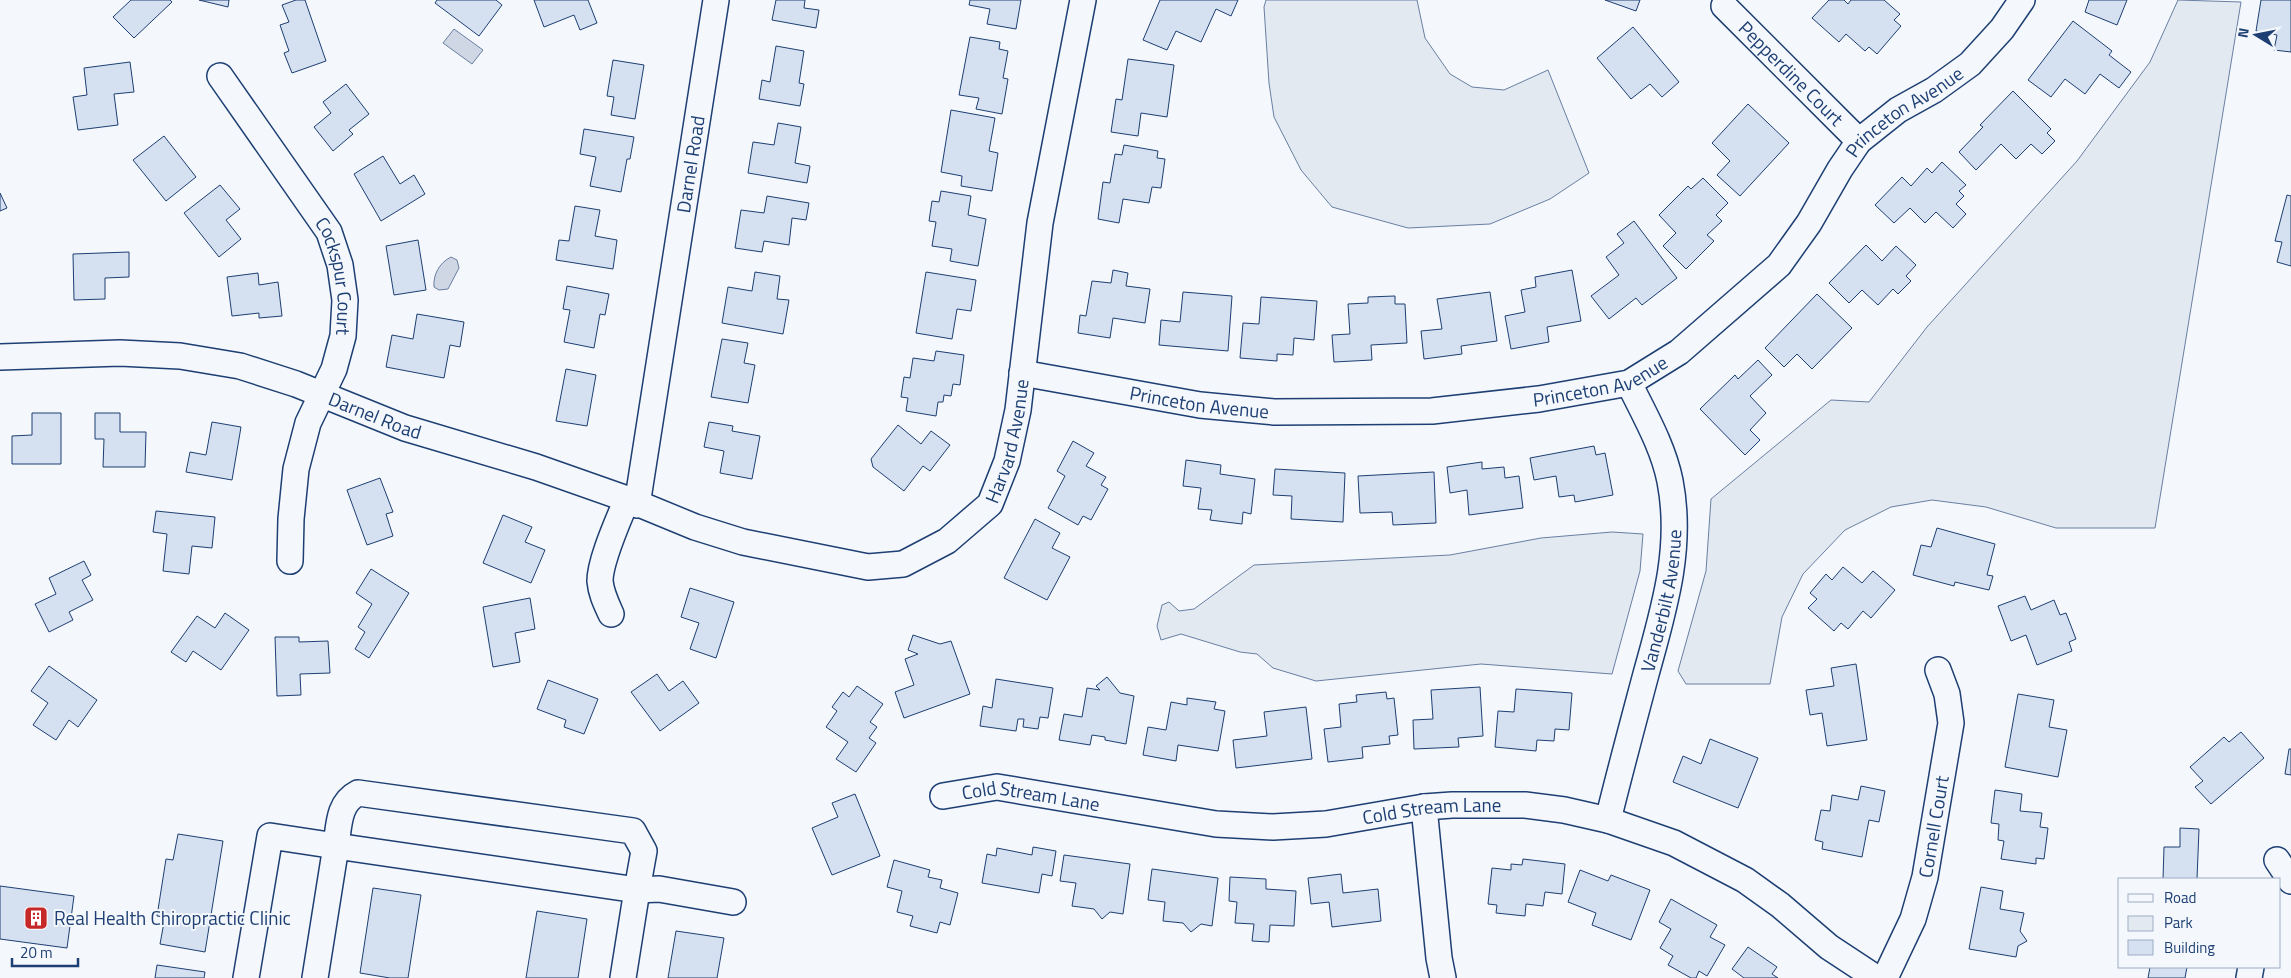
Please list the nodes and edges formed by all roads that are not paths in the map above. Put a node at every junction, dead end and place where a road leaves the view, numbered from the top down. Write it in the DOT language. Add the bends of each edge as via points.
graph roads {
  1 [pos="716,0"];
  2 [pos="1083,0"];
  3 [pos="2022,0"];
  4 [pos="1724,6"];
  5 [pos="220,76"];
  6 [pos="1859,141"];
  7 [pos="0,357"];
  8 [pos="1022,373"];
  9 [pos="1629,383"];
  10 [pos="322,395"];
  11 [pos="632,502"];
  12 [pos="290,561"];
  13 [pos="611,614"];
  14 [pos="1938,670"];
  15 [pos="943,796"];
  16 [pos="1424,807"];
  17 [pos="1608,820"];
  18 [pos="336,846"];
  19 [pos="2277,860"];
  20 [pos="2291,881"];
  21 [pos="637,890"];
  22 [pos="733,902"];
  23 [pos="246,978"];
  24 [pos="315,978"];
  25 [pos="623,978"];
  26 [pos="1443,978"];
  27 [pos="1876,978"];
  28 [pos="1885,978"];
  1 -- 11 [label="street, Darnel Road"];
  2 -- 8 [label="street, Harvard Avenue" via="1040,223"];
  3 -- 6 [label="street, Princeton Avenue" via="2002,30 1970,64 1934,90 1898,110"];
  4 -- 6 [label="street, Pepperdine Court"];
  5 -- 10 [label="street, Cockspur Court" via="329,232 340,265 345,300 343,336 334,369"];
  6 -- 9 [label="street, Princeton Avenue" via="1809,224 1779,264 1679,352"];
  7 -- 10 [label="street, Darnel Road" via="120,353 180,356 240,366"];
  8 -- 9 [label="street, Princeton Avenue" via="1200,405 1274,412 1432,411"];
  8 -- 11 [label="street, Harvard Avenue" via="1007,461 990,504 947,541 903,564 868,567 771,548 696,528"];
  9 -- 17 [label="street, Vanderbilt Avenue" via="1658,442 1670,480 1674,554 1668,592"];
  10 -- 11 [label="street, Darnel Road" via="405,428 536,467"];
  10 -- 12 [label="street, Cockspur Court" via="308,423 296,469"];
  11 -- 13 [label="street, Darnel Road" via="604,560 600,579"];
  14 -- 28 [label="street, Cornell Court" via="1948,694 1951,723 1925,877 1913,919"];
  15 -- 16 [label="street, Cold Stream Lane" via="997,787 1216,824 1273,827 1326,824"];
  16 -- 17 [label="street, Cold Stream Lane" via="1525,805"];
  16 -- 26 [label="street"];
  17 -- 27 [label="street, Cold Stream Lane" via="1674,843 1745,880 1829,947"];
  18 -- 21 [label="street"];
  18 -- 21 [label="street" via="345,802 358,793 368,792 634,831 644,851"];
  18 -- 23 [label="street" via="270,836"];
  18 -- 24 [label="street"];
  19 -- 20 [label="street"];
  21 -- 22 [label="street" via="659,890"];
  21 -- 25 [label="street"];
}
